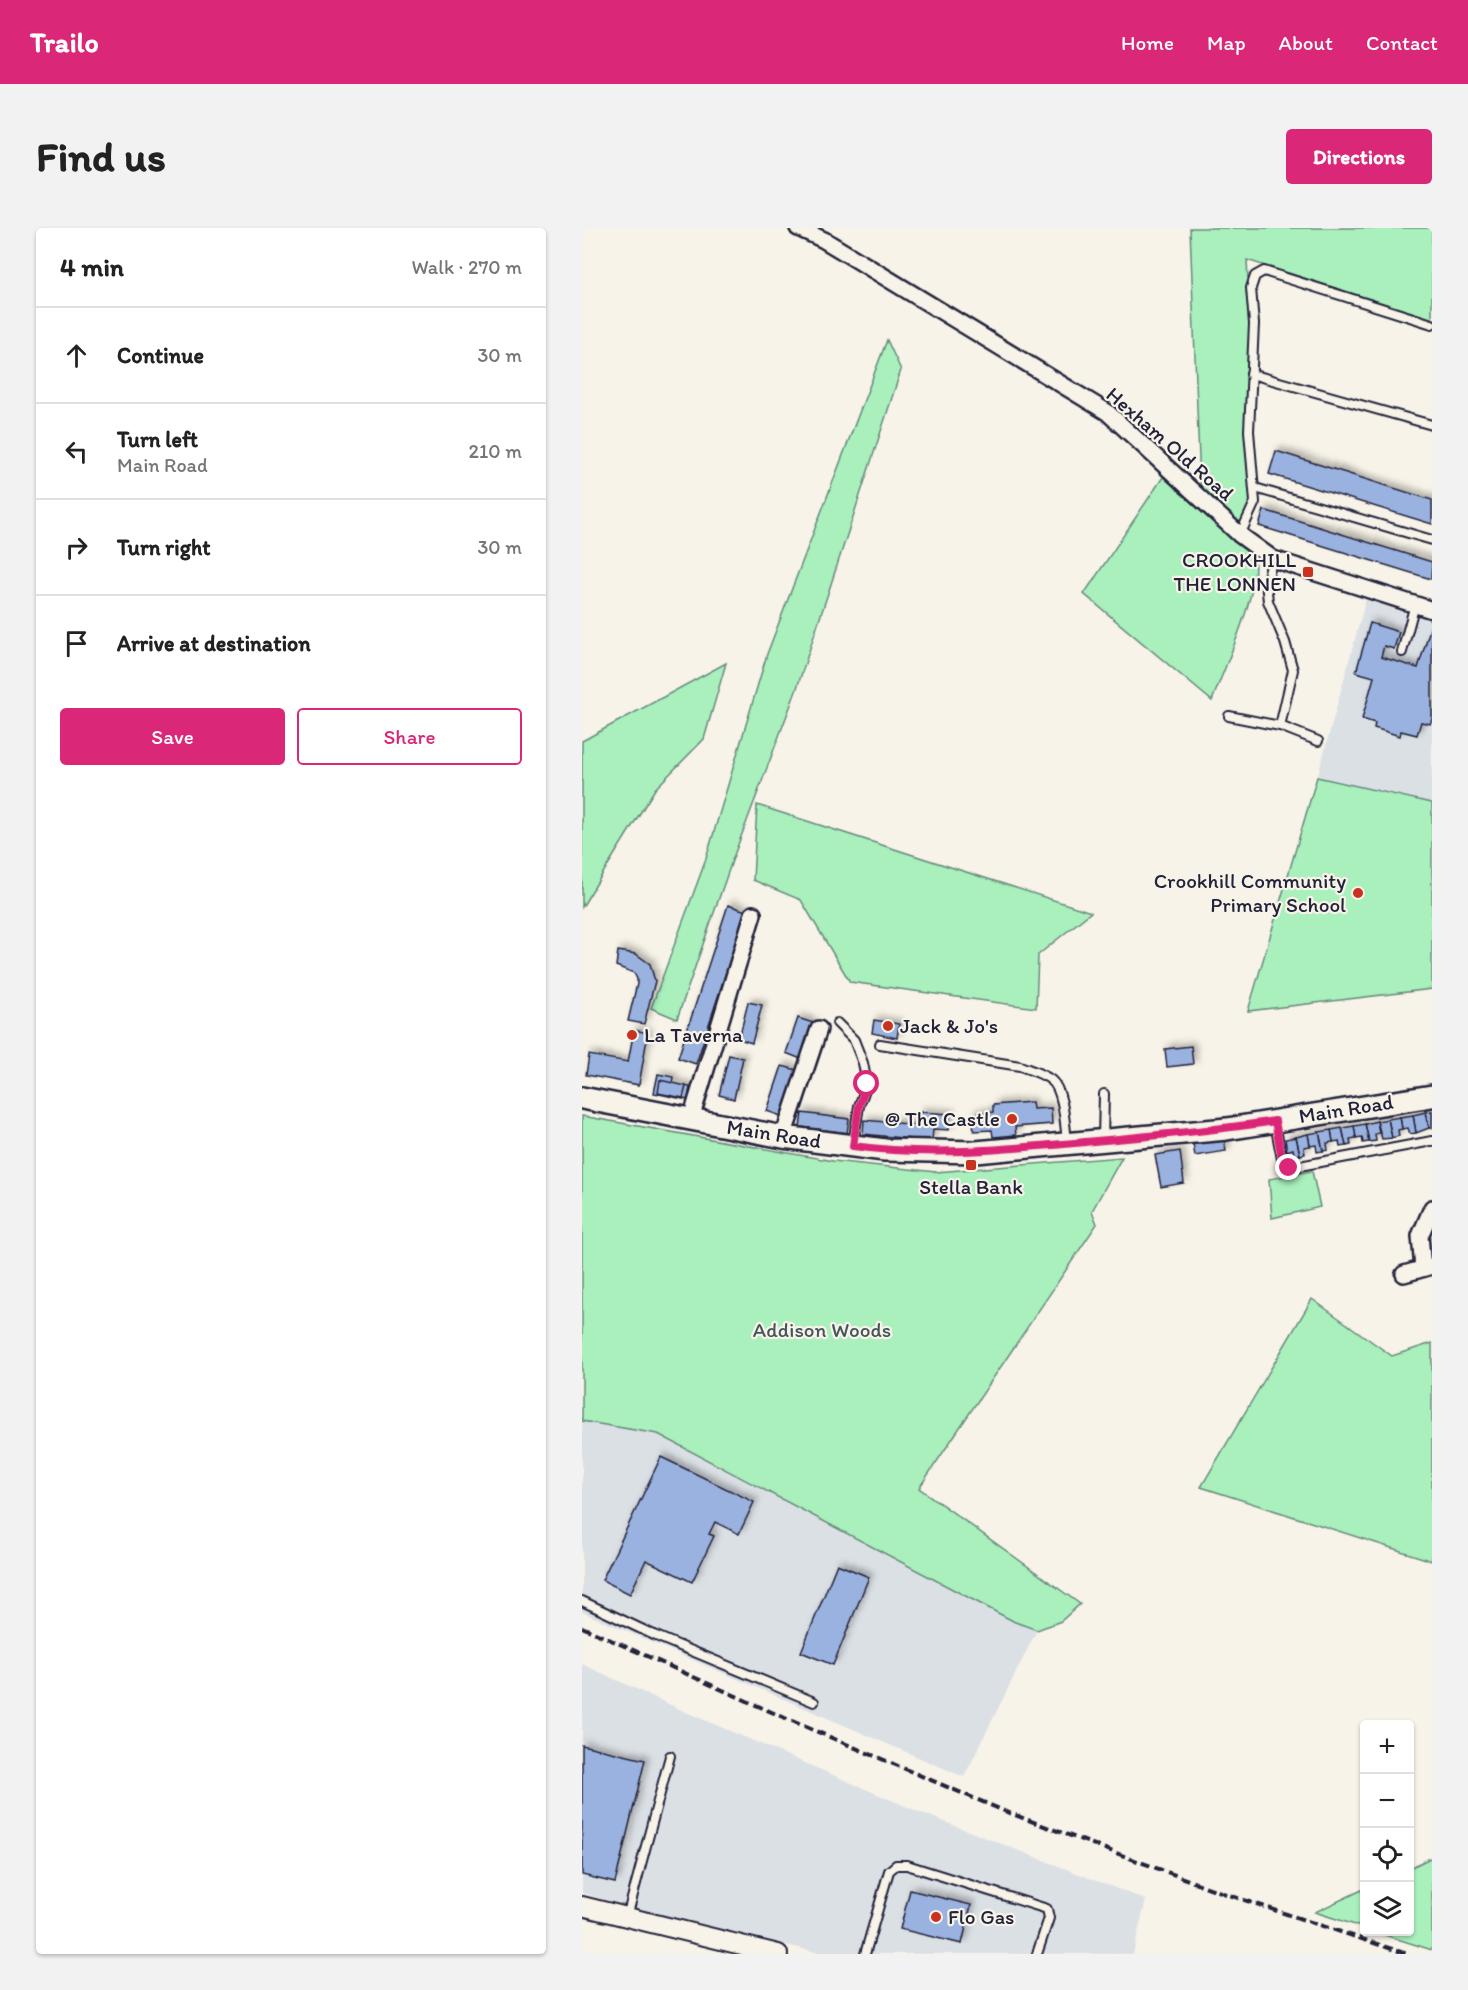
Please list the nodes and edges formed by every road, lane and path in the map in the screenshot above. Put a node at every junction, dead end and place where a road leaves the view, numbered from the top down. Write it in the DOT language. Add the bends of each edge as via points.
graph roads {
  1 [pos="798,228"];
  2 [pos="1432,324"];
  3 [pos="1251,374"];
  4 [pos="1432,425"];
  5 [pos="1255,488"];
  6 [pos="1240,535"];
  7 [pos="1432,540"];
  8 [pos="1273,559"];
  9 [pos="1416,603"];
  10 [pos="1432,610"];
  11 [pos="1402,652"];
  12 [pos="1229,716"];
  13 [pos="1280,726"];
  14 [pos="1318,741"];
  15 [pos="753,914"];
  16 [pos="837,1023"];
  17 [pos="819,1029"];
  18 [pos="880,1044"];
  19 [pos="1104,1094"];
  20 [pos="1432,1096"];
  21 [pos="582,1098"];
  22 [pos="691,1119"];
  23 [pos="1275,1121"];
  24 [pos="783,1137"];
  25 [pos="1102,1141"];
  26 [pos="1432,1141"];
  27 [pos="1068,1144"];
  28 [pos="853,1146"];
  29 [pos="1432,1208"];
  30 [pos="1428,1267"];
  31 [pos="1404,1274"];
  32 [pos="582,1601"];
  33 [pos="814,1702"];
  34 [pos="670,1756"];
  35 [pos="582,1906"];
  36 [pos="627,1917"];
  37 [pos="778,1954"];
  38 [pos="865,1954"];
  39 [pos="1037,1954"];
  1 -- 6 [label="street, Hexham Old Road" via="1107,412"];
  2 -- 3 [label="lane" via="1264,271 1255,276 1251,288"];
  3 -- 4 [label="lane"];
  3 -- 5 [label="lane" via="1249,431"];
  5 -- 6 [label="lane" via="1255,502"];
  5 -- 7 [label="lane"];
  6 -- 8 [label="street, Hexham Old Road"];
  8 -- 9 [label="street, Hexham Old Road"];
  8 -- 13 [label="lane" via="1266,583 1268,601 1293,670"];
  9 -- 10 [label="street, Hexham Old Road"];
  9 -- 11 [label="lane"];
  12 -- 13 [label="lane"];
  13 -- 14 [label="lane"];
  15 -- 22 [label="street"];
  16 -- 28 [label="lane" via="854,1040 864,1063 867,1084"];
  17 -- 24 [label="street"];
  18 -- 27 [label="lane" via="1020,1066 1053,1081 1061,1100"];
  19 -- 25 [label="lane"];
  20 -- 23 [label="main road, Main Road"];
  21 -- 22 [label="main road, Main Road"];
  22 -- 24 [label="main road, Main Road"];
  23 -- 25 [label="main road, Main Road"];
  23 -- 26 [label="lane" via="1283,1164 1289,1168"];
  24 -- 28 [label="main road, Main Road"];
  25 -- 27 [label="main road, Main Road"];
  27 -- 28 [label="main road, Main Road" via="976,1152"];
  29 -- 30 [label="street" via="1420,1236"];
  30 -- 31 [label="street"];
  32 -- 33 [label="lane"];
  34 -- 36 [label="lane"];
  35 -- 36 [label="street"];
  36 -- 37 [label="street"];
  38 -- 39 [label="lane" via="889,1871 896,1864 907,1864 1047,1909 1049,1918"];
}
